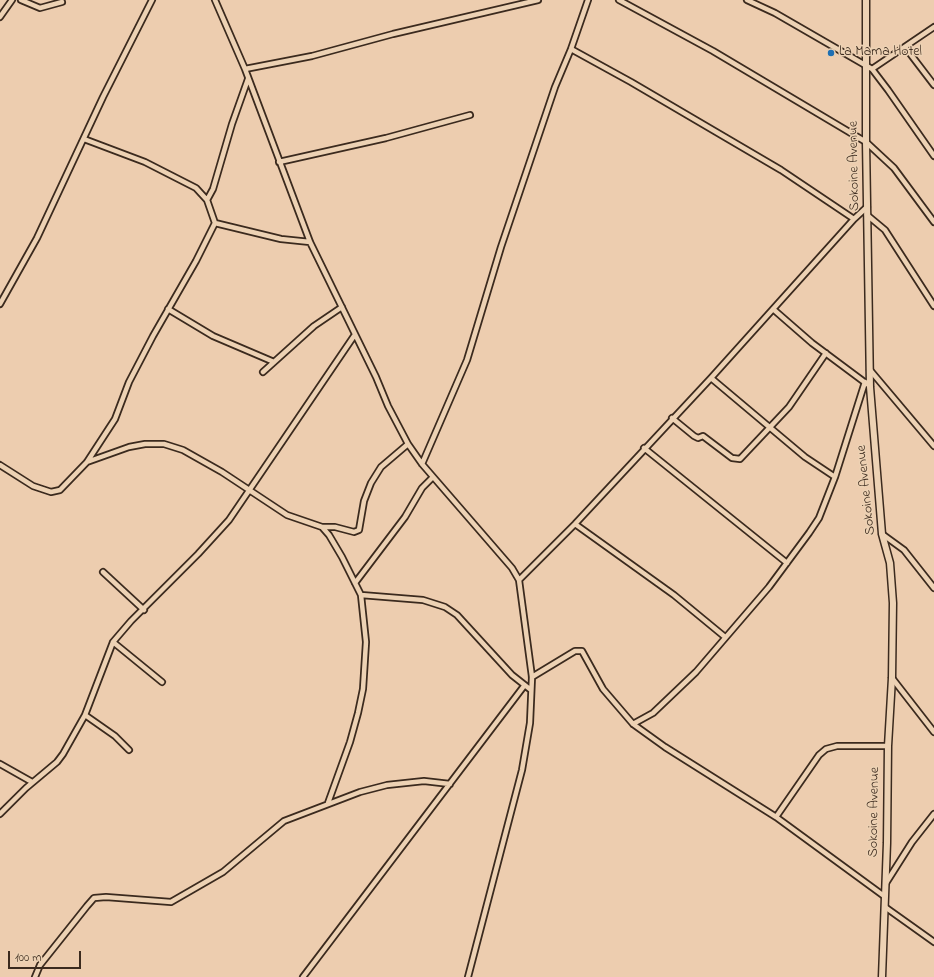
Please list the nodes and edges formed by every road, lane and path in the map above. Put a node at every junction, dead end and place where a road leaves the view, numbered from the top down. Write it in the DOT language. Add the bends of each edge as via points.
graph roads {
  1 [pos="12,0"];
  2 [pos="21,0"];
  3 [pos="152,0"];
  4 [pos="215,0"];
  5 [pos="538,0"];
  6 [pos="588,0"];
  7 [pos="619,0"];
  8 [pos="746,0"];
  9 [pos="866,0"];
  10 [pos="62,2"];
  11 [pos="0,17"];
  12 [pos="934,27"];
  13 [pos="904,47"];
  14 [pos="571,49"];
  15 [pos="866,64"];
  16 [pos="245,69"];
  17 [pos="872,69"];
  18 [pos="248,78"];
  19 [pos="934,85"];
  20 [pos="470,115"];
  21 [pos="84,139"];
  22 [pos="866,142"];
  23 [pos="934,156"];
  24 [pos="279,162"];
  25 [pos="207,200"];
  26 [pos="867,207"];
  27 [pos="867,215"];
  28 [pos="854,219"];
  29 [pos="934,222"];
  30 [pos="215,223"];
  31 [pos="310,242"];
  32 [pos="0,304"];
  33 [pos="934,306"];
  34 [pos="342,307"];
  35 [pos="168,309"];
  36 [pos="773,309"];
  37 [pos="354,336"];
  38 [pos="826,353"];
  39 [pos="274,362"];
  40 [pos="870,370"];
  41 [pos="263,372"];
  42 [pos="711,378"];
  43 [pos="868,384"];
  44 [pos="672,418"];
  45 [pos="769,429"];
  46 [pos="408,444"];
  47 [pos="934,446"];
  48 [pos="644,448"];
  49 [pos="87,462"];
  50 [pos="422,464"];
  51 [pos="0,466"];
  52 [pos="433,477"];
  53 [pos="835,477"];
  54 [pos="249,490"];
  55 [pos="575,524"];
  56 [pos="322,527"];
  57 [pos="882,534"];
  58 [pos="787,563"];
  59 [pos="103,572"];
  60 [pos="519,580"];
  61 [pos="355,583"];
  62 [pos="934,588"];
  63 [pos="361,596"];
  64 [pos="144,610"];
  65 [pos="726,637"];
  66 [pos="113,642"];
  67 [pos="532,676"];
  68 [pos="892,678"];
  69 [pos="162,682"];
  70 [pos="524,686"];
  71 [pos="531,690"];
  72 [pos="85,715"];
  73 [pos="633,724"];
  74 [pos="934,732"];
  75 [pos="888,746"];
  76 [pos="129,750"];
  77 [pos="0,764"];
  78 [pos="32,782"];
  79 [pos="450,784"];
  80 [pos="328,803"];
  81 [pos="0,814"];
  82 [pos="934,814"];
  83 [pos="776,818"];
  84 [pos="886,883"];
  85 [pos="884,896"];
  86 [pos="885,907"];
  87 [pos="934,942"];
  88 [pos="35,977"];
  89 [pos="303,977"];
  90 [pos="468,977"];
  91 [pos="882,977"];
  1 -- 11 [label="street"];
  2 -- 10 [label="street" via="40,8"];
  3 -- 21 [label="street"];
  4 -- 16 [label="street"];
  5 -- 16 [label="street" via="312,56"];
  6 -- 14 [label="street"];
  7 -- 22 [label="street" via="713,51"];
  8 -- 15 [label="street"];
  9 -- 15 [label="street, Sokoine Avenue"];
  12 -- 13 [label="street"];
  13 -- 17 [label="street"];
  13 -- 19 [label="street"];
  14 -- 28 [label="street" via="781,170"];
  14 -- 50 [label="street" via="555,87 500,247 466,360"];
  15 -- 17 [label="street"];
  15 -- 22 [label="street, Sokoine Avenue"];
  16 -- 18 [label="street"];
  17 -- 23 [label="street"];
  18 -- 24 [label="street"];
  18 -- 25 [label="street" via="215,183"];
  20 -- 24 [label="street" via="386,138"];
  21 -- 25 [label="street" via="180,178 196,188"];
  21 -- 32 [label="street" via="37,238"];
  22 -- 26 [label="street, Sokoine Avenue"];
  22 -- 29 [label="street" via="894,168"];
  24 -- 31 [label="street"];
  25 -- 30 [label="street"];
  26 -- 27 [label="street, Sokoine Avenue"];
  26 -- 28 [label="street"];
  27 -- 33 [label="street" via="886,230"];
  27 -- 40 [label="street, Sokoine Avenue"];
  28 -- 36 [label="street"];
  30 -- 31 [label="street" via="281,239"];
  30 -- 35 [label="street"];
  31 -- 34 [label="street"];
  34 -- 37 [label="street"];
  34 -- 39 [label="street" via="314,326"];
  35 -- 39 [label="street" via="213,336"];
  35 -- 49 [label="street" via="129,382 115,419"];
  36 -- 38 [label="street"];
  36 -- 42 [label="street"];
  37 -- 46 [label="street"];
  37 -- 54 [label="street"];
  38 -- 43 [label="street"];
  38 -- 45 [label="street" via="789,407"];
  39 -- 41 [label="street"];
  40 -- 43 [label="street, Sokoine Avenue"];
  40 -- 47 [label="street"];
  42 -- 44 [label="street"];
  42 -- 45 [label="street"];
  43 -- 53 [label="street"];
  43 -- 57 [label="street, Sokoine Avenue"];
  44 -- 45 [label="street" via="694,436 706,438 736,460 743,457"];
  44 -- 48 [label="street"];
  45 -- 53 [label="street" via="805,458"];
  46 -- 50 [label="street"];
  46 -- 56 [label="street" via="381,467 371,483 364,501 359,530 354,532 335,527"];
  48 -- 55 [label="street"];
  48 -- 58 [label="street"];
  49 -- 51 [label="street" via="60,490 51,492 33,486"];
  49 -- 54 [label="street" via="129,447 164,444 183,450"];
  50 -- 52 [label="street"];
  52 -- 60 [label="street" via="508,563"];
  52 -- 61 [label="street" via="422,488 405,517"];
  53 -- 58 [label="street" via="819,518"];
  54 -- 56 [label="street" via="287,515"];
  54 -- 64 [label="street" via="214,538"];
  55 -- 60 [label="street"];
  55 -- 65 [label="street" via="674,595"];
  56 -- 61 [label="street" via="336,546"];
  57 -- 62 [label="street" via="904,550"];
  57 -- 68 [label="street, Sokoine Avenue" via="892,582"];
  58 -- 65 [label="street"];
  59 -- 64 [label="street"];
  60 -- 67 [label="street"];
  61 -- 63 [label="street"];
  63 -- 70 [label="street" via="423,600 445,606 457,615"];
  63 -- 80 [label="street" via="366,642 363,688 350,742"];
  64 -- 66 [label="street"];
  65 -- 73 [label="street" via="667,701 653,713"];
  66 -- 69 [label="street"];
  66 -- 72 [label="street"];
  67 -- 71 [label="street"];
  67 -- 73 [label="street" via="575,651 582,651 603,689"];
  68 -- 74 [label="street"];
  68 -- 75 [label="street, Sokoine Avenue"];
  70 -- 71 [label="street"];
  70 -- 79 [label="street"];
  71 -- 90 [label="street" via="530,723 522,770"];
  72 -- 76 [label="street" via="115,736"];
  72 -- 78 [label="street" via="57,762"];
  73 -- 83 [label="street"];
  75 -- 83 [label="street" via="837,746 826,749"];
  75 -- 84 [label="street, Sokoine Avenue"];
  77 -- 78 [label="street"];
  78 -- 81 [label="street"];
  79 -- 80 [label="street" via="424,781 387,785"];
  79 -- 89 [label="street"];
  80 -- 88 [label="street" via="284,821 223,872 171,902 94,898 40,965"];
  82 -- 84 [label="street" via="912,842"];
  83 -- 85 [label="street"];
  84 -- 85 [label="street, Sokoine Avenue"];
  85 -- 86 [label="street, Sokoine Avenue"];
  86 -- 87 [label="street"];
  86 -- 91 [label="street, Sokoine Avenue"];
}
